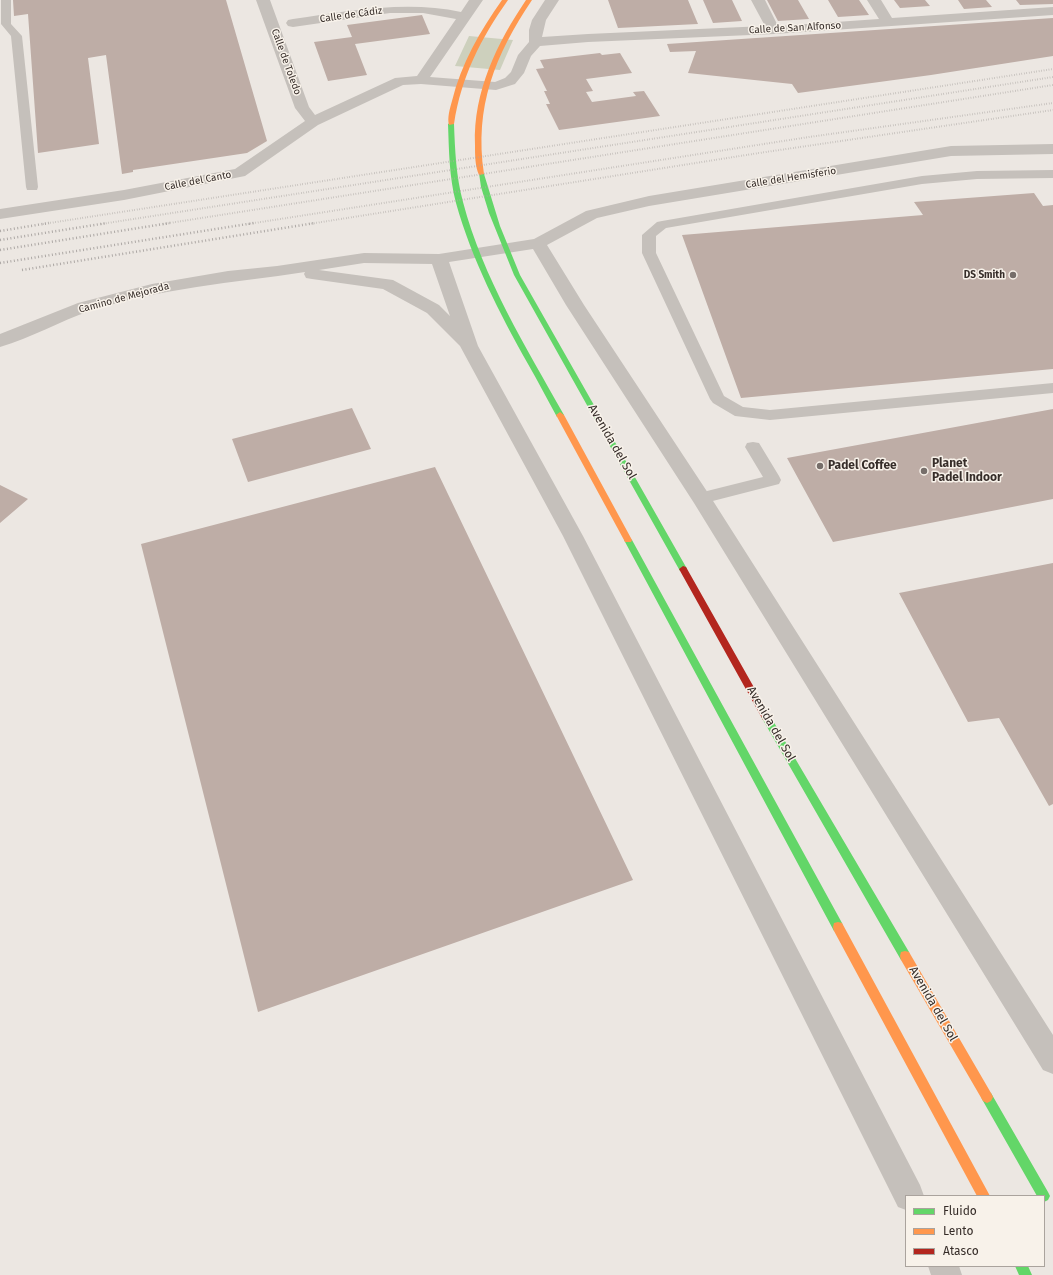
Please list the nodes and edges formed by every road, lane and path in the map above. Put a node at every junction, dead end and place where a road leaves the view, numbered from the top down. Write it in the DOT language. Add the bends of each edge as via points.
graph roads {
  1 [pos="6,0"];
  2 [pos="263,0"];
  3 [pos="476,0"];
  4 [pos="504,0"];
  5 [pos="529,0"];
  6 [pos="552,0"];
  7 [pos="758,0"];
  8 [pos="874,0"];
  9 [pos="1006,0"];
  10 [pos="1053,11"];
  11 [pos="456,14"];
  12 [pos="1017,14"];
  13 [pos="294,22"];
  14 [pos="888,22"];
  15 [pos="774,30"];
  16 [pos="536,42"];
  17 [pos="421,80"];
  18 [pos="313,122"];
  19 [pos="1053,149"];
  20 [pos="1053,174"];
  21 [pos="32,187"];
  22 [pos="0,214"];
  23 [pos="538,243"];
  24 [pos="439,259"];
  25 [pos="277,271"];
  26 [pos="0,341"];
  27 [pos="469,346"];
  28 [pos="1053,388"];
  29 [pos="753,447"];
  30 [pos="701,498"];
  31 [pos="1053,1060"];
  32 [pos="908,1195"];
  33 [pos="983,1195"];
  34 [pos="1043,1195"];
  35 [pos="1045,1198"];
  36 [pos="1050,1206"];
  1 -- 21 [label="lane" via="6,24 16,36"];
  2 -- 18 [label="street, Calle de Toledo" via="302,108"];
  3 -- 17 [label="street"];
  4 -- 33 [label="main road" via="477,41 465,68 456,97 450,134 452,168 461,209 475,250 488,281"];
  5 -- 34 [label="main road, Avenida del Sol" via="502,44 490,70 482,98 477,134 479,165 487,205 502,246 760,704"];
  6 -- 16 [label="street" via="543,12 534,33"];
  7 -- 15 [label="street"];
  8 -- 14 [label="street"];
  9 -- 12 [label="street"];
  10 -- 12 [label="street, Calle de San Alfonso"];
  11 -- 13 [label="street, Calle de Cádiz" via="423,9 398,9"];
  12 -- 14 [label="street, Calle de San Alfonso"];
  14 -- 15 [label="street, Calle de San Alfonso"];
  15 -- 16 [label="street, Calle de San Alfonso"];
  16 -- 17 [label="street, Calle del Canto" via="525,55 518,73 510,81 496,86"];
  17 -- 18 [label="street, Calle del Canto" via="400,81"];
  18 -- 22 [label="street, Calle del Canto" via="240,173 124,195"];
  19 -- 23 [label="street, Calle del Hemisferio" via="951,151 649,201 592,214"];
  20 -- 28 [label="lane" via="977,175 922,180 662,226 649,235 649,253 718,399 740,412 770,416"];
  23 -- 24 [label="street"];
  23 -- 30 [label="street" via="575,305"];
  24 -- 25 [label="street, Camino de Mejorada" via="364,258"];
  24 -- 27 [label="street"];
  25 -- 26 [label="street, Camino de Mejorada" via="228,276 152,289 84,307"];
  25 -- 27 [label="street, Camino de Mejorada" via="387,284 433,309"];
  27 -- 32 [label="street" via="572,536"];
  29 -- 30 [label="lane" via="773,480"];
  30 -- 31 [label="street"];
  35 -- 36 [label="main road, Avenida del Sol"];
}
